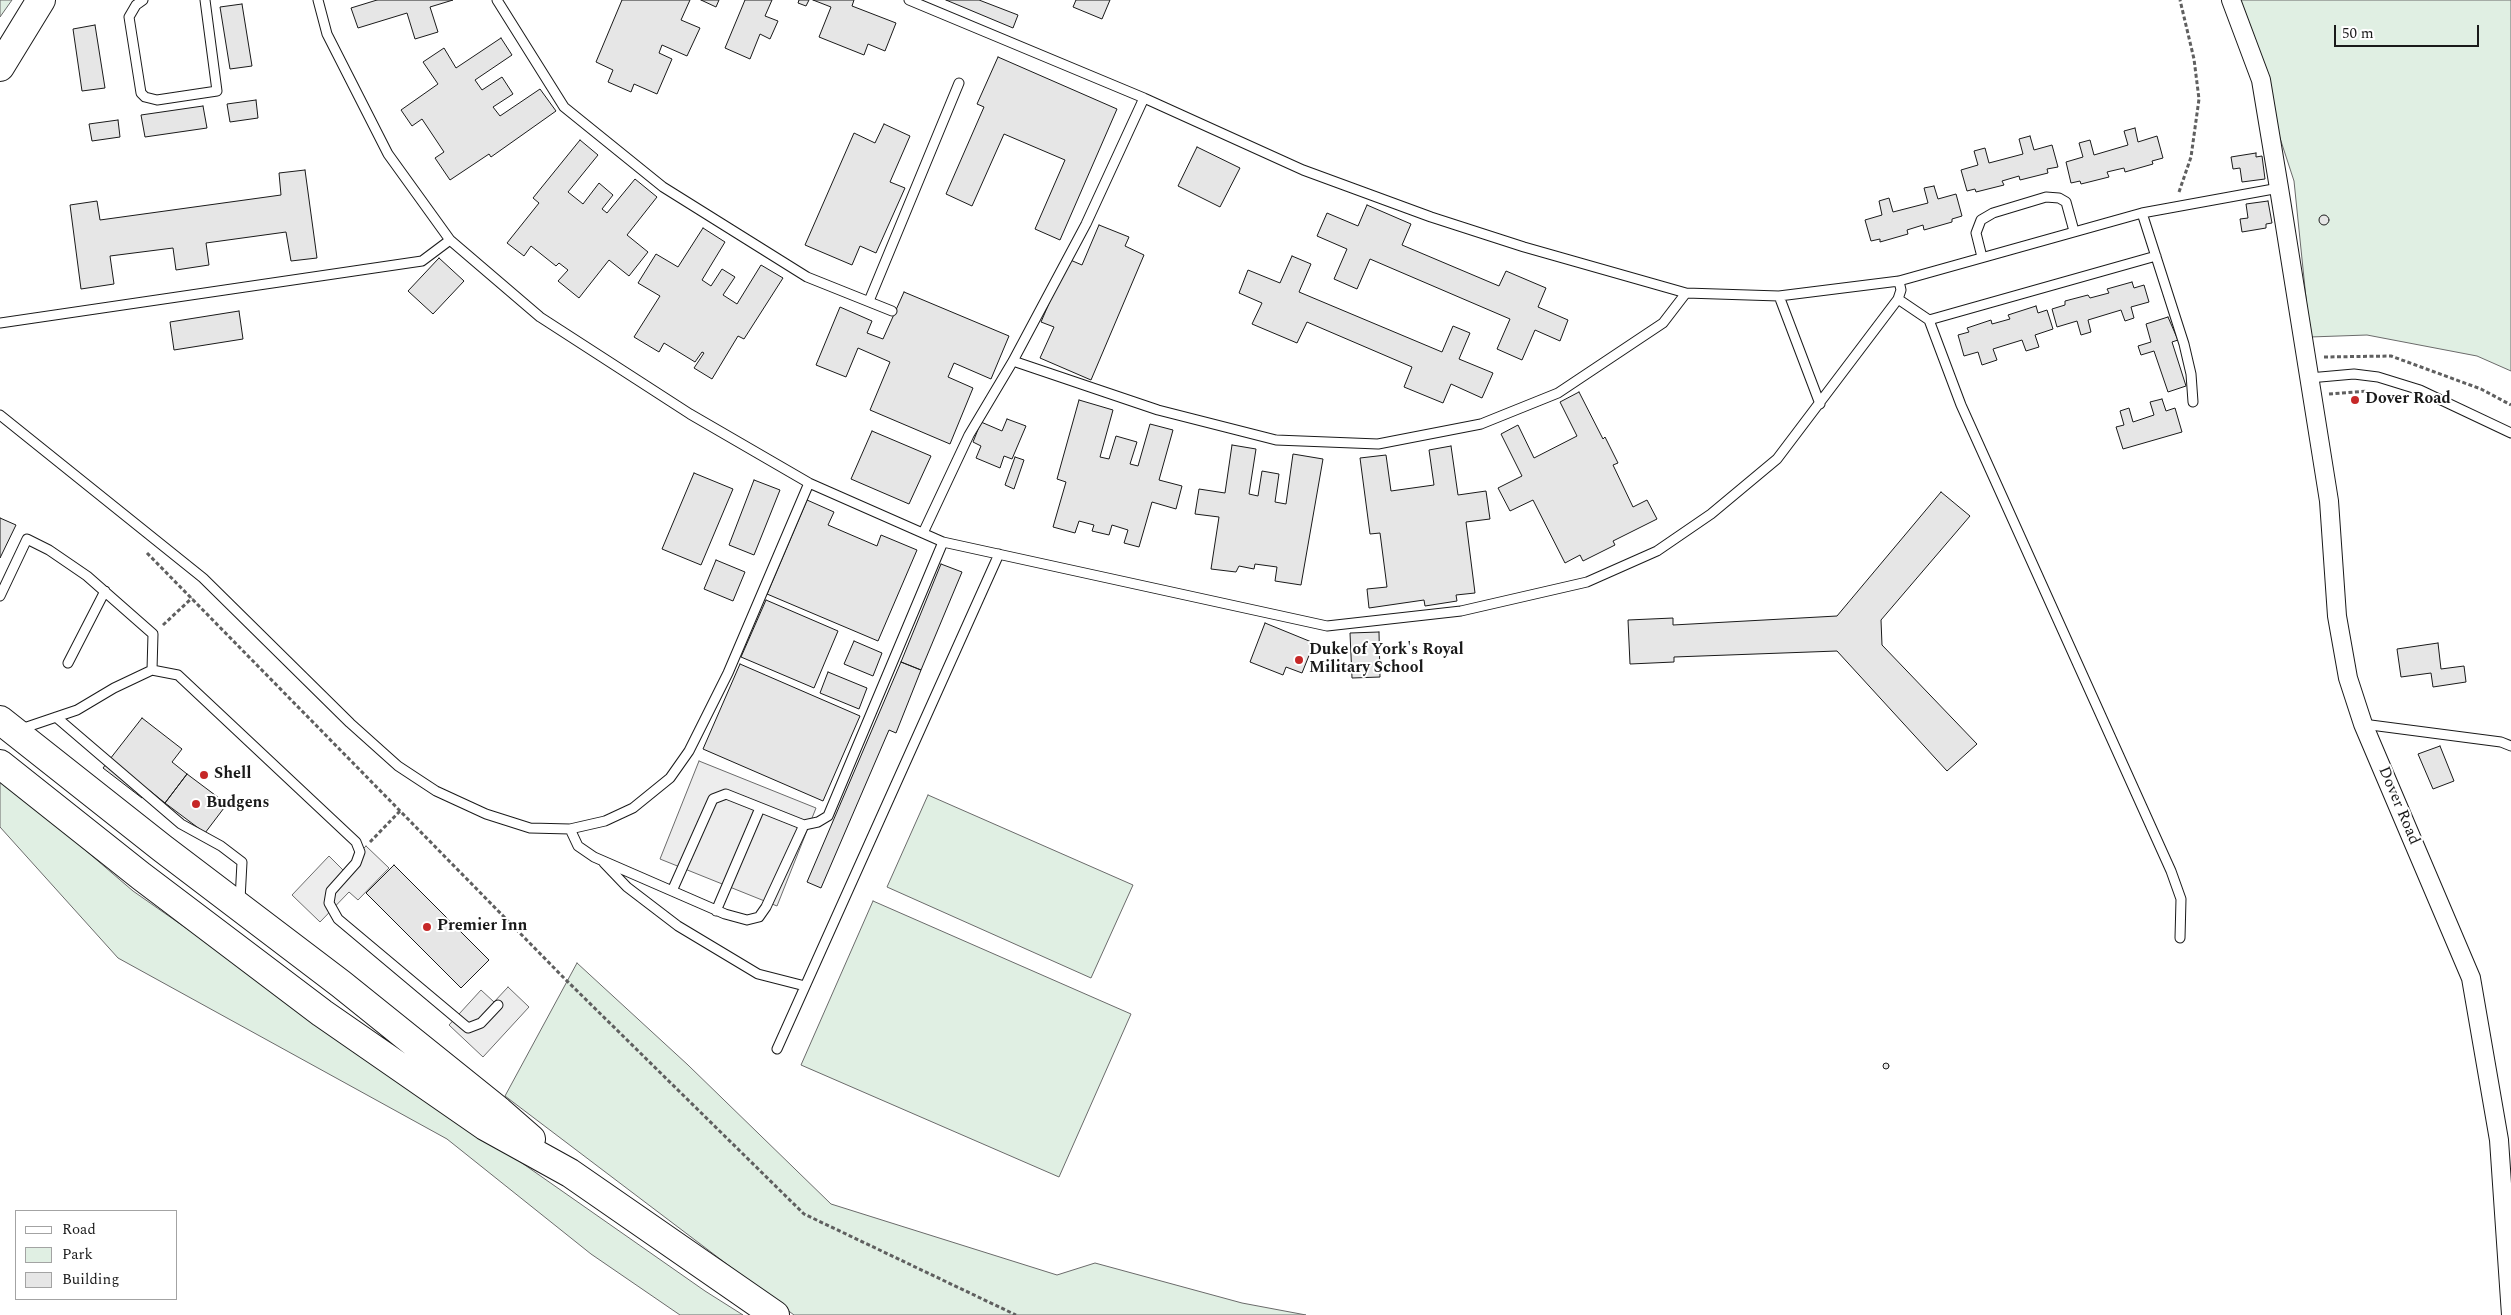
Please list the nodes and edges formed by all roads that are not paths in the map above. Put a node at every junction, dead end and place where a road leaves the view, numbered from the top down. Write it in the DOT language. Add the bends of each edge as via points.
graph roads {
  1 [pos="41,0"];
  2 [pos="143,0"];
  3 [pos="205,0"];
  4 [pos="318,0"];
  5 [pos="497,0"];
  6 [pos="908,0"];
  7 [pos="2231,0"];
  8 [pos="0,66"];
  9 [pos="959,83"];
  10 [pos="1144,98"];
  11 [pos="2279,188"];
  12 [pos="2142,213"];
  13 [pos="2074,231"];
  14 [pos="450,240"];
  15 [pos="2156,256"];
  16 [pos="1982,257"];
  17 [pos="1899,281"];
  18 [pos="1686,293"];
  19 [pos="1779,296"];
  20 [pos="1898,299"];
  21 [pos="869,302"];
  22 [pos="892,311"];
  23 [pos="1929,320"];
  24 [pos="0,323"];
  25 [pos="1013,361"];
  26 [pos="2309,378"];
  27 [pos="2193,402"];
  28 [pos="1820,404"];
  29 [pos="0,415"];
  30 [pos="2511,434"];
  31 [pos="809,483"];
  32 [pos="923,533"];
  33 [pos="942,542"];
  34 [pos="999,554"];
  35 [pos="105,592"];
  36 [pos="0,596"];
  37 [pos="68,663"];
  38 [pos="152,670"];
  39 [pos="56,717"];
  40 [pos="2363,724"];
  41 [pos="7,726"];
  42 [pos="2511,746"];
  43 [pos="0,764"];
  44 [pos="760,808"];
  45 [pos="804,825"];
  46 [pos="570,829"];
  47 [pos="600,859"];
  48 [pos="672,891"];
  49 [pos="239,907"];
  50 [pos="716,910"];
  51 [pos="2180,938"];
  52 [pos="805,986"];
  53 [pos="498,1005"];
  54 [pos="777,1050"];
  55 [pos="2505,1140"];
  56 [pos="570,1173"];
  57 [pos="2510,1296"];
  58 [pos="775,1315"];
  59 [pos="2511,1315"];
  1 -- 8 [label="main road"];
  2 -- 3 [label="lane" via="129,17 141,93 157,100 216,91"];
  4 -- 14 [label="lane" via="327,34 388,154"];
  5 -- 21 [label="lane" via="564,107 662,187 807,277"];
  6 -- 10 [label="lane"];
  7 -- 11 [label="street, Dover Road" via="2261,80"];
  9 -- 21 [label="lane"];
  10 -- 18 [label="lane" via="1303,170 1431,217"];
  10 -- 25 [label="lane" via="1086,224"];
  11 -- 12 [label="lane"];
  11 -- 26 [label="street, Dover Road"];
  12 -- 13 [label="lane"];
  12 -- 15 [label="lane"];
  13 -- 16 [label="lane"];
  13 -- 16 [label="lane" via="2066,202 2046,197 1993,213 1981,220 1976,233"];
  14 -- 24 [label="lane" via="422,261"];
  14 -- 31 [label="lane" via="540,317 690,414"];
  15 -- 23 [label="lane"];
  15 -- 27 [label="lane" via="2184,344"];
  16 -- 17 [label="lane"];
  17 -- 19 [label="lane"];
  17 -- 20 [label="lane"];
  18 -- 19 [label="lane"];
  18 -- 25 [label="lane" via="1663,323 1558,393 1481,424 1378,444 1276,440 1158,410"];
  19 -- 28 [label="lane"];
  20 -- 23 [label="lane"];
  20 -- 28 [label="lane"];
  21 -- 22 [label="lane"];
  23 -- 51 [label="lane" via="1961,405 2171,871 2181,898"];
  25 -- 32 [label="lane" via="969,435"];
  26 -- 30 [label="lane" via="2354,374 2378,377 2420,390"];
  26 -- 40 [label="street, Dover Road" via="2329,501 2337,616 2348,678"];
  28 -- 34 [label="lane" via="1777,459 1711,514 1657,552 1587,582 1462,611 1327,626"];
  29 -- 46 [label="lane" via="203,578 350,724 398,766 436,791 486,814 530,828"];
  31 -- 32 [label="lane"];
  31 -- 46 [label="lane" via="728,673 689,751 670,778 632,808 605,820"];
  32 -- 33 [label="lane"];
  33 -- 34 [label="lane"];
  33 -- 45 [label="lane" via="828,816"];
  34 -- 52 [label="lane"];
  35 -- 36 [label="lane" via="88,576 27,539"];
  35 -- 37 [label="lane"];
  35 -- 38 [label="lane" via="153,634"];
  38 -- 39 [label="lane" via="77,710"];
  38 -- 53 [label="lane" via="178,675 356,842 360,852 356,863 332,891 329,903 338,919 468,1028 481,1023"];
  39 -- 41 [label="lane"];
  39 -- 49 [label="lane" via="181,824 242,862"];
  40 -- 42 [label="lane"];
  40 -- 55 [label="street, Dover Road" via="2471,978"];
  41 -- 49 [label="main road"];
  43 -- 56 [label="main road" via="322,1013 486,1126"];
  44 -- 45 [label="lane"];
  44 -- 48 [label="lane" via="726,794 713,799"];
  44 -- 50 [label="lane"];
  45 -- 50 [label="lane" via="759,917 747,920"];
  46 -- 47 [label="lane" via="578,846"];
  47 -- 48 [label="lane"];
  47 -- 52 [label="lane" via="627,887 678,926 758,974"];
  48 -- 50 [label="lane"];
  49 -- 56 [label="main road" via="499,1110"];
  52 -- 54 [label="lane"];
  55 -- 57 [label="street, Dover Road"];
  56 -- 58 [label="main road"];
  57 -- 59 [label="street, Dover Road"];
}
